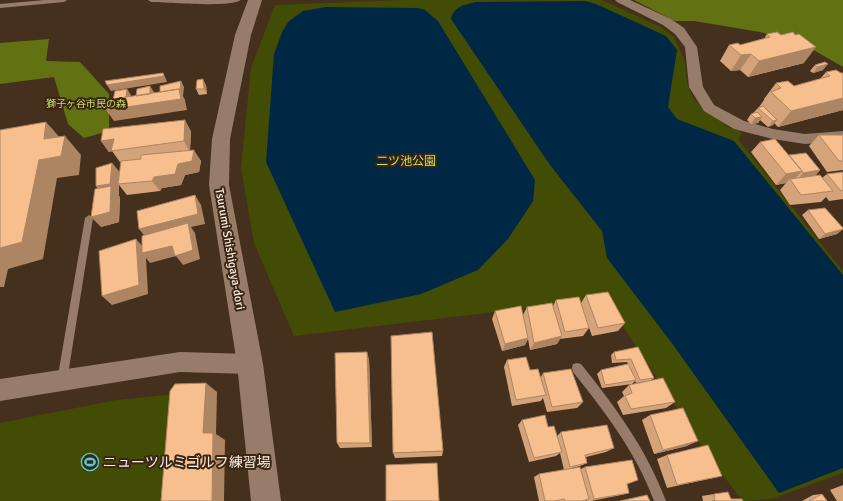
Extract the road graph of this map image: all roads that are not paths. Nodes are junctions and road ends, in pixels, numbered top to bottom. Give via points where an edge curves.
1 (64, 0) edge
2 (151, 0) edge
3 (238, 0) edge
4 (255, 0) edge
5 (621, 0) edge
6 (0, 6) edge
7 (842, 136) edge
8 (89, 218) dead end
9 (250, 364) junction
10 (577, 368) dead end
11 (62, 380) junction
12 (0, 390) edge
13 (266, 501) edge
14 (660, 501) edge

1 - 6 lane
2 - 3 lane
4 - 9 main road, Tsurumi Shishigaya-dori via 242,35 221,138 219,185
5 - 7 street via 680,31 691,47 696,87 709,108 739,125 773,134 806,139
8 - 11 lane
9 - 11 street via 180,362
9 - 13 main road, Tsurumi Shishigaya-dori
10 - 14 lane via 628,434
11 - 12 street

